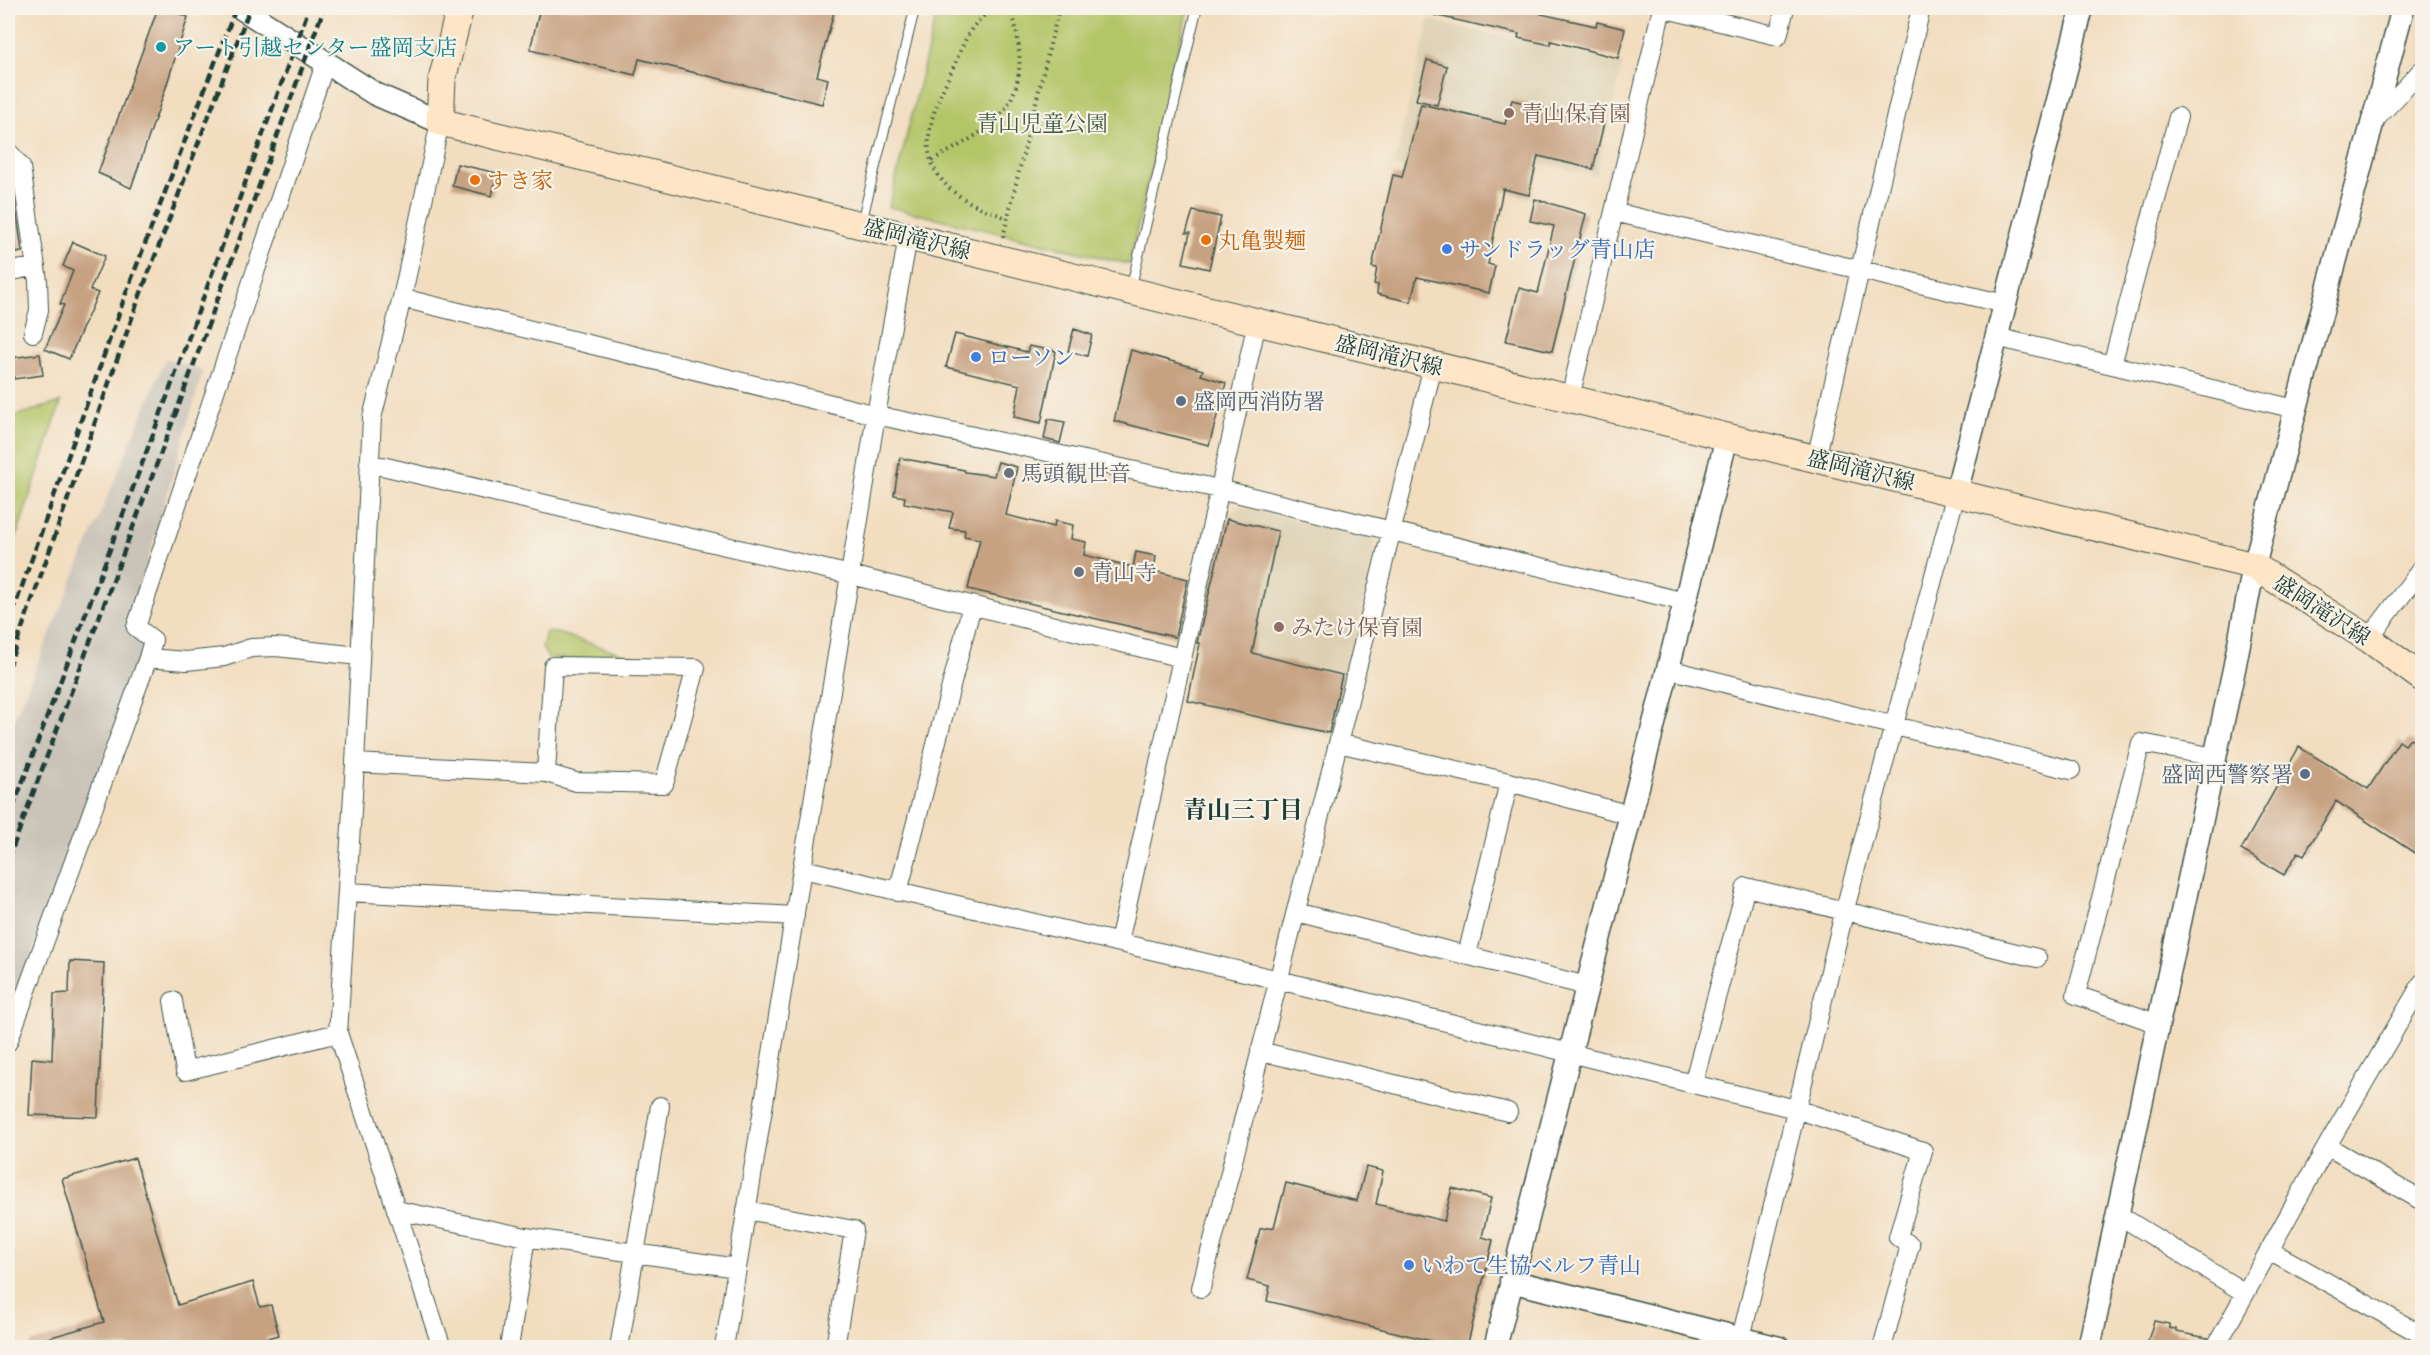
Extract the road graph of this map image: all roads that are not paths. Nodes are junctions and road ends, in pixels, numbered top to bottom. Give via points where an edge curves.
1 (240, 8) edge
2 (460, 8) edge
3 (915, 8) edge
4 (1197, 8) edge
5 (1662, 8) edge
6 (1785, 8) edge
7 (1921, 8) edge
8 (2082, 8) edge
9 (2403, 8) edge
10 (326, 61) junction
11 (2422, 70) edge
12 (2178, 117) dead end
13 (440, 122) junction
14 (2372, 124) junction
15 (8, 151) edge
16 (1614, 212) junction
17 (861, 225) junction
18 (908, 237) junction
19 (36, 266) junction
20 (1860, 270) junction
21 (8, 272) edge
22 (1130, 291) junction
23 (402, 298) junction
24 (2005, 304) junction
25 (1257, 322) junction
26 (33, 333) dead end
27 (1996, 337) junction
28 (2112, 365) junction
29 (1433, 366) junction
30 (1570, 398) junction
31 (2295, 409) junction
32 (876, 415) junction
33 (1727, 437) junction
34 (1816, 459) junction
35 (369, 463) junction
36 (1220, 489) junction
37 (1956, 493) junction
38 (1392, 531) junction
39 (2254, 566) junction
40 (2422, 568) edge
41 (851, 575) junction
42 (1685, 602) junction
43 (972, 605) junction
44 (2369, 639) junction
45 (359, 656) junction
46 (148, 658) junction
47 (1182, 658) junction
48 (1668, 669) junction
49 (2422, 678) edge
50 (1894, 726) junction
51 (1338, 743) junction
52 (2215, 757) junction
53 (355, 763) junction
54 (2071, 770) dead end
55 (546, 773) junction
56 (1509, 782) junction
57 (1630, 815) junction
58 (803, 869) junction
59 (347, 892) junction
60 (898, 892) junction
61 (1845, 909) junction
62 (1296, 912) junction
63 (795, 916) junction
64 (1119, 942) junction
65 (1467, 955) junction
66 (2037, 958) dead end
67 (1279, 980) junction
68 (2422, 983) edge
69 (1587, 986) junction
70 (173, 1000) dead end
71 (2150, 1022) dead end
72 (338, 1033) junction
73 (8, 1042) edge
74 (1260, 1052) junction
75 (1570, 1052) junction
76 (1693, 1084) junction
77 (660, 1106) dead end
78 (1796, 1109) junction
79 (1508, 1112) dead end
80 (2327, 1146) junction
81 (2422, 1201) edge
82 (396, 1210) junction
83 (746, 1210) junction
84 (2117, 1214) junction
85 (526, 1237) junction
86 (2270, 1250) junction
87 (635, 1253) junction
88 (737, 1268) junction
89 (1511, 1281) junction
90 (1201, 1288) dead end
91 (2245, 1293) junction
92 (2422, 1335) edge
93 (1741, 1338) junction
94 (2422, 1343) edge
95 (442, 1347) edge
96 (509, 1347) edge
97 (619, 1347) edge
98 (724, 1347) edge
99 (834, 1347) edge
100 (1494, 1347) edge
101 (1779, 1347) edge
102 (1882, 1347) edge
103 (2089, 1347) edge
104 (2215, 1347) edge
105 (2420, 1347) edge

1 - 10 street
2 - 13 main road via 442,80
3 - 17 lane
4 - 22 lane
5 - 6 street via 1778,36
5 - 16 street
7 - 20 street
8 - 24 street
9 - 14 street
10 - 13 street via 375,94
10 - 46 street via 136,627 153,640
11 - 14 street
12 - 28 street
13 - 17 main road, 盛岡滝沢線
13 - 23 street
14 - 31 street
15 - 19 street via 21,167
16 - 20 street
16 - 30 street
17 - 18 main road, 盛岡滝沢線
18 - 22 main road, 盛岡滝沢線
18 - 32 street
19 - 21 street
19 - 26 street via 39,310
20 - 24 street
20 - 34 street
22 - 25 main road, 盛岡滝沢線
23 - 32 street
23 - 35 street via 372,418
24 - 27 street
25 - 29 main road, 盛岡滝沢線
25 - 36 street
27 - 28 street
27 - 37 street
28 - 31 street
29 - 30 main road, 盛岡滝沢線
29 - 38 street
30 - 33 main road, 盛岡滝沢線
31 - 39 street
32 - 36 street
32 - 41 street
33 - 34 main road, 盛岡滝沢線
33 - 42 street
34 - 37 main road, 盛岡滝沢線
35 - 41 street
35 - 45 street
36 - 38 street
36 - 47 street
37 - 39 main road, 盛岡滝沢線
37 - 50 street
38 - 42 street
38 - 51 street
39 - 44 main road, 盛岡滝沢線
39 - 52 street
40 - 44 street
41 - 43 street
41 - 58 street
42 - 48 street
43 - 47 street
43 - 60 street
44 - 49 main road, 盛岡滝沢線
45 - 46 street via 276,647 186,661
45 - 53 street
46 - 73 street
47 - 64 street
48 - 50 street
48 - 57 street
50 - 54 street
50 - 61 street
51 - 56 street
51 - 62 street
52 - 71 street via 2142,743 2076,995
52 - 84 street
53 - 55 street
53 - 59 street
55 - 55 street via 553,666 696,668 664,784 576,782
56 - 57 street
56 - 65 street
57 - 69 street
58 - 60 street
58 - 63 street
59 - 63 street
59 - 72 street
60 - 64 street
61 - 66 street
61 - 76 street via 1746,886
61 - 78 street
62 - 65 street
62 - 67 street
63 - 83 street
64 - 67 street
65 - 69 street
67 - 74 street
67 - 75 street
68 - 80 street
69 - 75 street
70 - 72 street via 185,1071
72 - 82 street
74 - 79 street
74 - 90 street
75 - 76 street
75 - 89 street
76 - 78 street
77 - 87 street
78 - 93 street
78 - 102 street via 1923,1151 1898,1237 1910,1245
80 - 81 street
80 - 86 street
82 - 85 street
82 - 95 street
83 - 88 street
83 - 99 street via 854,1230
84 - 91 street
84 - 103 street
85 - 87 street
85 - 96 street
86 - 91 street
86 - 92 street
87 - 88 street
87 - 97 street
88 - 98 street
89 - 93 street
89 - 100 street
91 - 104 street
93 - 101 street
94 - 105 street

